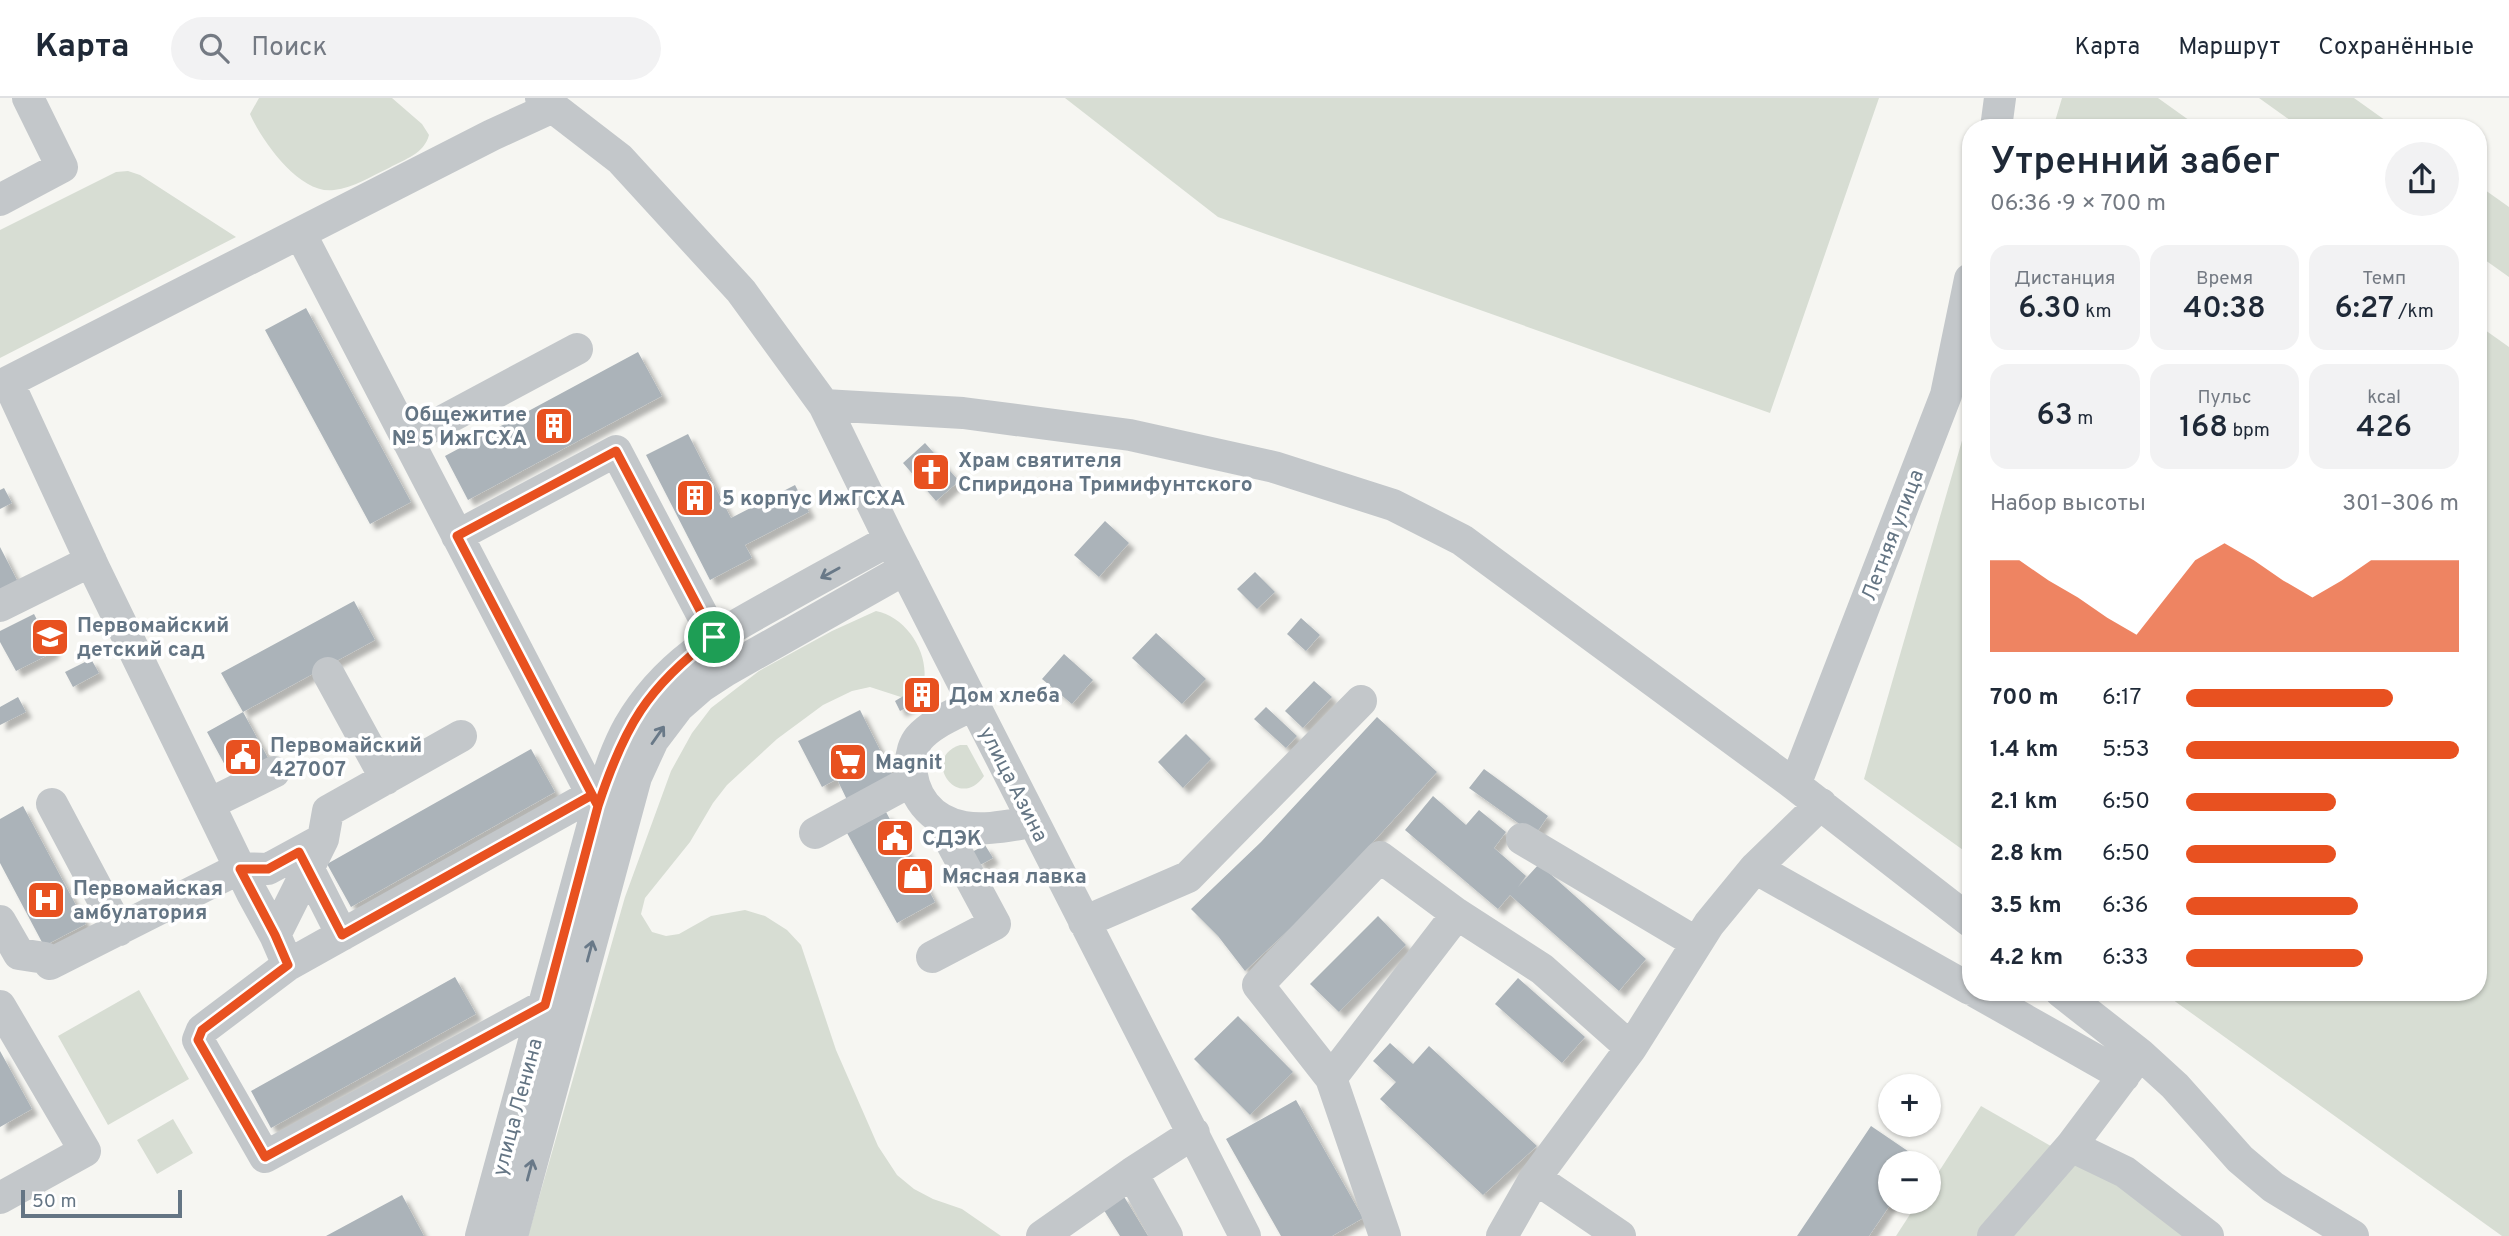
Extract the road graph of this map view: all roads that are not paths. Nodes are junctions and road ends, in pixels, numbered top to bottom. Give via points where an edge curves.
1 (28, 98) edge
2 (2000, 98) edge
3 (547, 102) edge
4 (1997, 119) edge
5 (0, 200) edge
6 (300, 233) junction
7 (1962, 318) edge
8 (578, 349) dead end
9 (4, 384) edge
10 (824, 405) junction
11 (407, 440) junction
12 (457, 536) junction
13 (890, 540) junction
14 (91, 561) junction
15 (905, 569) junction
16 (0, 606) edge
17 (714, 637) junction
18 (328, 673) dead end
19 (1361, 701) dead end
20 (974, 704) junction
21 (461, 736) dead end
22 (274, 772) dead end
23 (386, 779) junction
24 (911, 781) junction
25 (1794, 785) junction
26 (595, 800) junction
27 (52, 804) dead end
28 (209, 804) junction
29 (1821, 804) junction
30 (937, 816) junction
31 (1033, 822) junction
32 (815, 833) dead end
33 (1522, 839) dead end
34 (310, 853) junction
35 (1755, 868) junction
36 (240, 869) junction
37 (1457, 914) junction
38 (1962, 915) edge
39 (0, 921) edge
40 (1084, 922) junction
41 (119, 930) junction
42 (275, 935) junction
43 (342, 935) junction
44 (1697, 943) junction
45 (932, 957) dead end
46 (288, 965) junction
47 (1962, 984) edge
48 (1995, 1001) edge
49 (2071, 1001) edge
50 (545, 1005) junction
51 (0, 1006) edge
52 (1630, 1048) junction
53 (2132, 1065) junction
54 (1331, 1078) junction
55 (1194, 1133) junction
56 (2071, 1146) junction
57 (1132, 1173) junction
58 (1535, 1178) junction
59 (0, 1198) edge
60 (487, 1235) edge
61 (1042, 1236) edge
62 (1167, 1236) edge
63 (1245, 1236) edge
64 (1385, 1236) edge
65 (1502, 1236) edge
66 (1620, 1236) edge
67 (1993, 1236) edge
68 (2208, 1236) edge
69 (2353, 1236) edge

1 - 5 street via 62,167
2 - 4 street
3 - 6 street
3 - 10 street, улица Азина via 620,159 741,291
6 - 9 street
6 - 11 street
7 - 25 street, Летняя улица via 1946,395
8 - 11 street
9 - 14 street
10 - 13 street, улица Азина
10 - 25 street via 963,412 1130,435 1274,467 1393,505 1462,540
11 - 12 street
12 - 17 street via 616,451
12 - 26 street
13 - 15 street, улица Азина
13 -> 17 street, улица Ленина
14 - 16 street
14 - 28 street
15 - 20 street, улица Азина
60 -> 15 street, улица Ленина via 632,790 653,740 678,707 725,671
17 - 26 street, улица Ленина via 666,678 629,726
18 - 23 street
19 - 40 street via 1188,877
20 - 24 street via 929,728 918,740 911,756
20 - 31 street, улица Азина
21 - 23 street
22 - 28 street
23 - 34 street via 328,811
24 - 30 street via 921,802
24 - 32 street
25 - 29 street
26 - 43 street
26 - 50 street, улица Ленина
27 - 41 street
28 - 36 street
29 - 35 street
29 - 38 street
30 - 31 street via 963,827
30 - 45 street via 995,924
31 - 40 street, улица Азина
33 - 44 street
34 - 36 street via 268,869
34 - 42 street
34 - 43 street
35 - 44 street
35 - 47 street
36 - 41 street
36 - 42 street
37 - 52 street via 1542,970
37 - 54 street
37 - 54 street via 1380,857 1258,985
39 - 41 street via 19,954 45,958 50,964
40 - 55 street, улица Азина
42 - 46 street
43 - 46 street
44 - 52 street
46 - 50 street via 202,1030 198,1040 265,1157
48 - 53 street
49 - 53 street
50 - 60 street, улица Ленина
51 - 59 street via 85,1151
52 - 58 street
53 - 56 street
53 - 69 street via 2175,1086 2240,1159 2273,1187
54 - 64 street
55 - 57 street
55 - 63 street, улица Азина
56 - 67 street
56 - 68 street via 2125,1172
57 - 61 street
57 - 62 street
58 - 65 street
58 - 66 street

